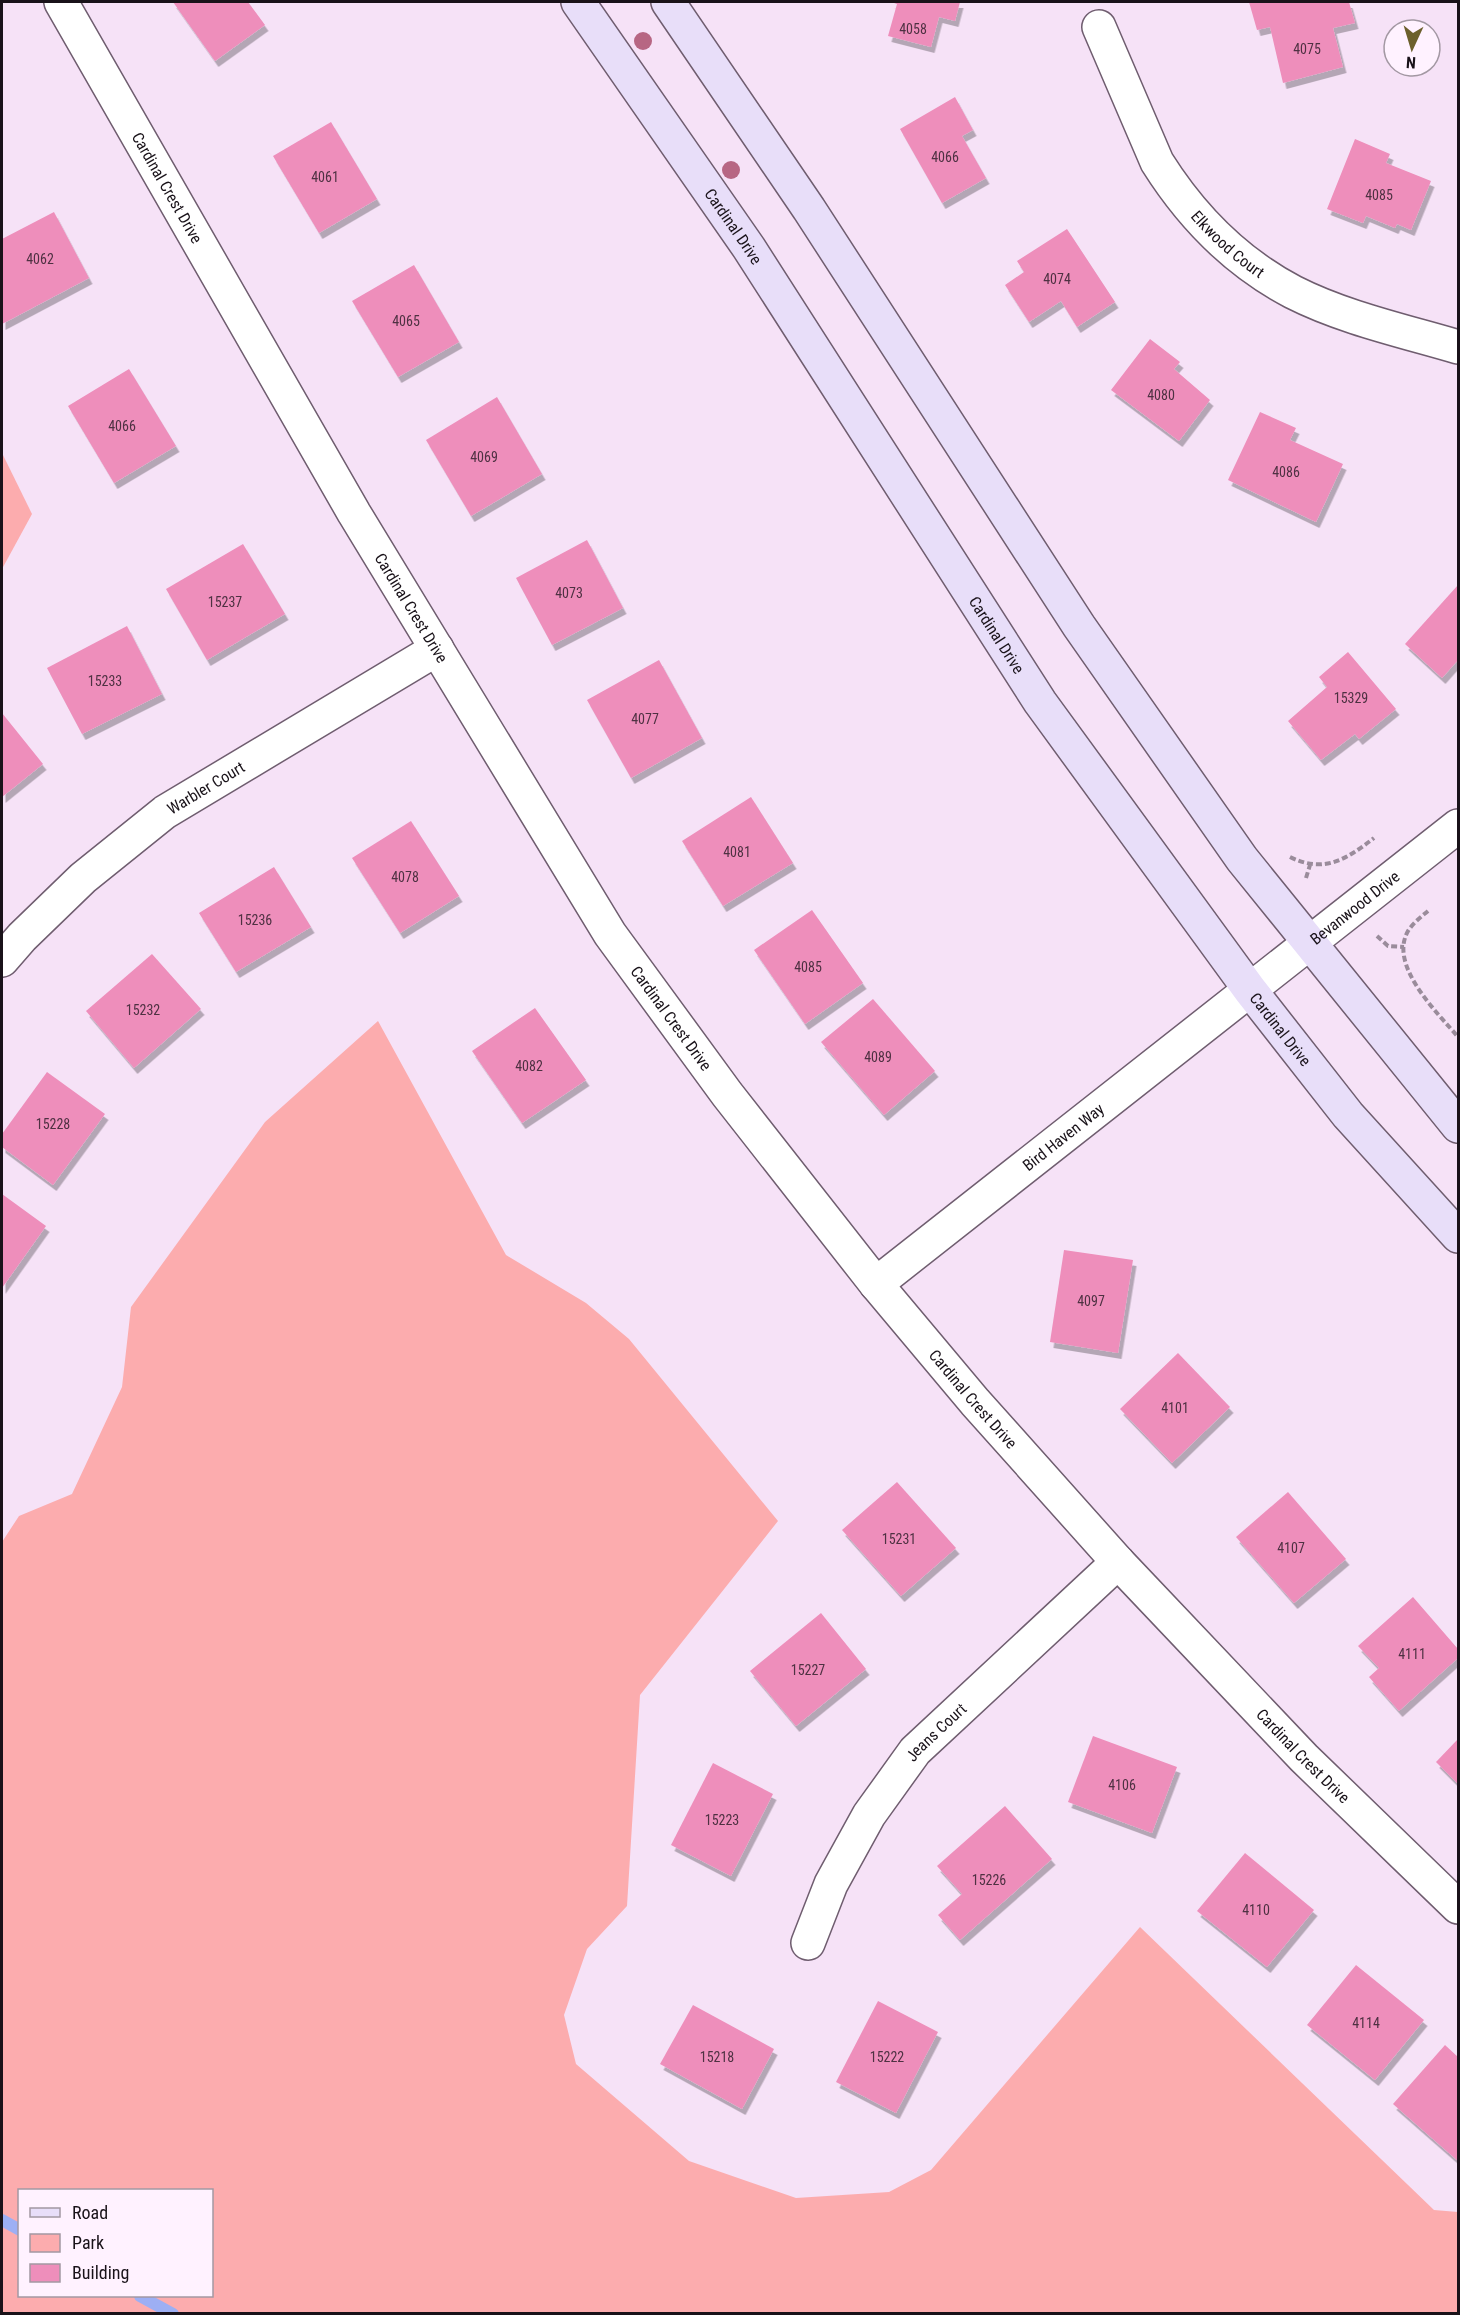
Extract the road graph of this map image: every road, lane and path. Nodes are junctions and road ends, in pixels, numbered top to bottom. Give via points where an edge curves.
1 (61, 2) edge
2 (578, 2) edge
3 (668, 2) edge
4 (1099, 27) dead end
5 (1458, 347) edge
6 (437, 650) junction
7 (1458, 826) edge
8 (1374, 838) dead end
9 (1286, 855) dead end
10 (1310, 865) junction
11 (1306, 878) dead end
12 (1428, 911) dead end
13 (1310, 942) junction
14 (1388, 946) dead end
15 (1404, 947) junction
16 (2, 960) edge
17 (1250, 990) junction
18 (1458, 1037) edge
19 (1458, 1126) edge
20 (1458, 1236) edge
21 (876, 1284) junction
22 (1118, 1562) junction
23 (1458, 1907) edge
24 (808, 1943) dead end

1 - 6 street, Cardinal Crest Drive via 354,513
2 - 17 main road, Cardinal Drive via 749,248 1040,702
3 - 13 main road via 810,209 1079,626 1242,859
4 - 5 street, Elkwood Court via 1157,162 1212,233 1293,292 1334,309
6 - 16 street, Warbler Court via 165,812 83,878
6 - 21 street, Cardinal Crest Drive via 610,934 727,1094
7 - 13 street, Bevanwood Drive
8 - 10 path via 1331,864
9 - 10 path
10 - 11 path
12 - 15 path via 1408,932
13 - 17 street, Bevanwood Drive
13 - 19 main road
14 - 15 path
15 - 18 path via 1410,975
17 - 20 main road, Cardinal Drive via 1348,1115
17 - 21 street, Bird Haven Way
21 - 22 street, Cardinal Crest Drive
22 - 23 street, Cardinal Crest Drive via 1304,1758
22 - 24 street, Jeans Court via 915,1751 869,1815 831,1884

